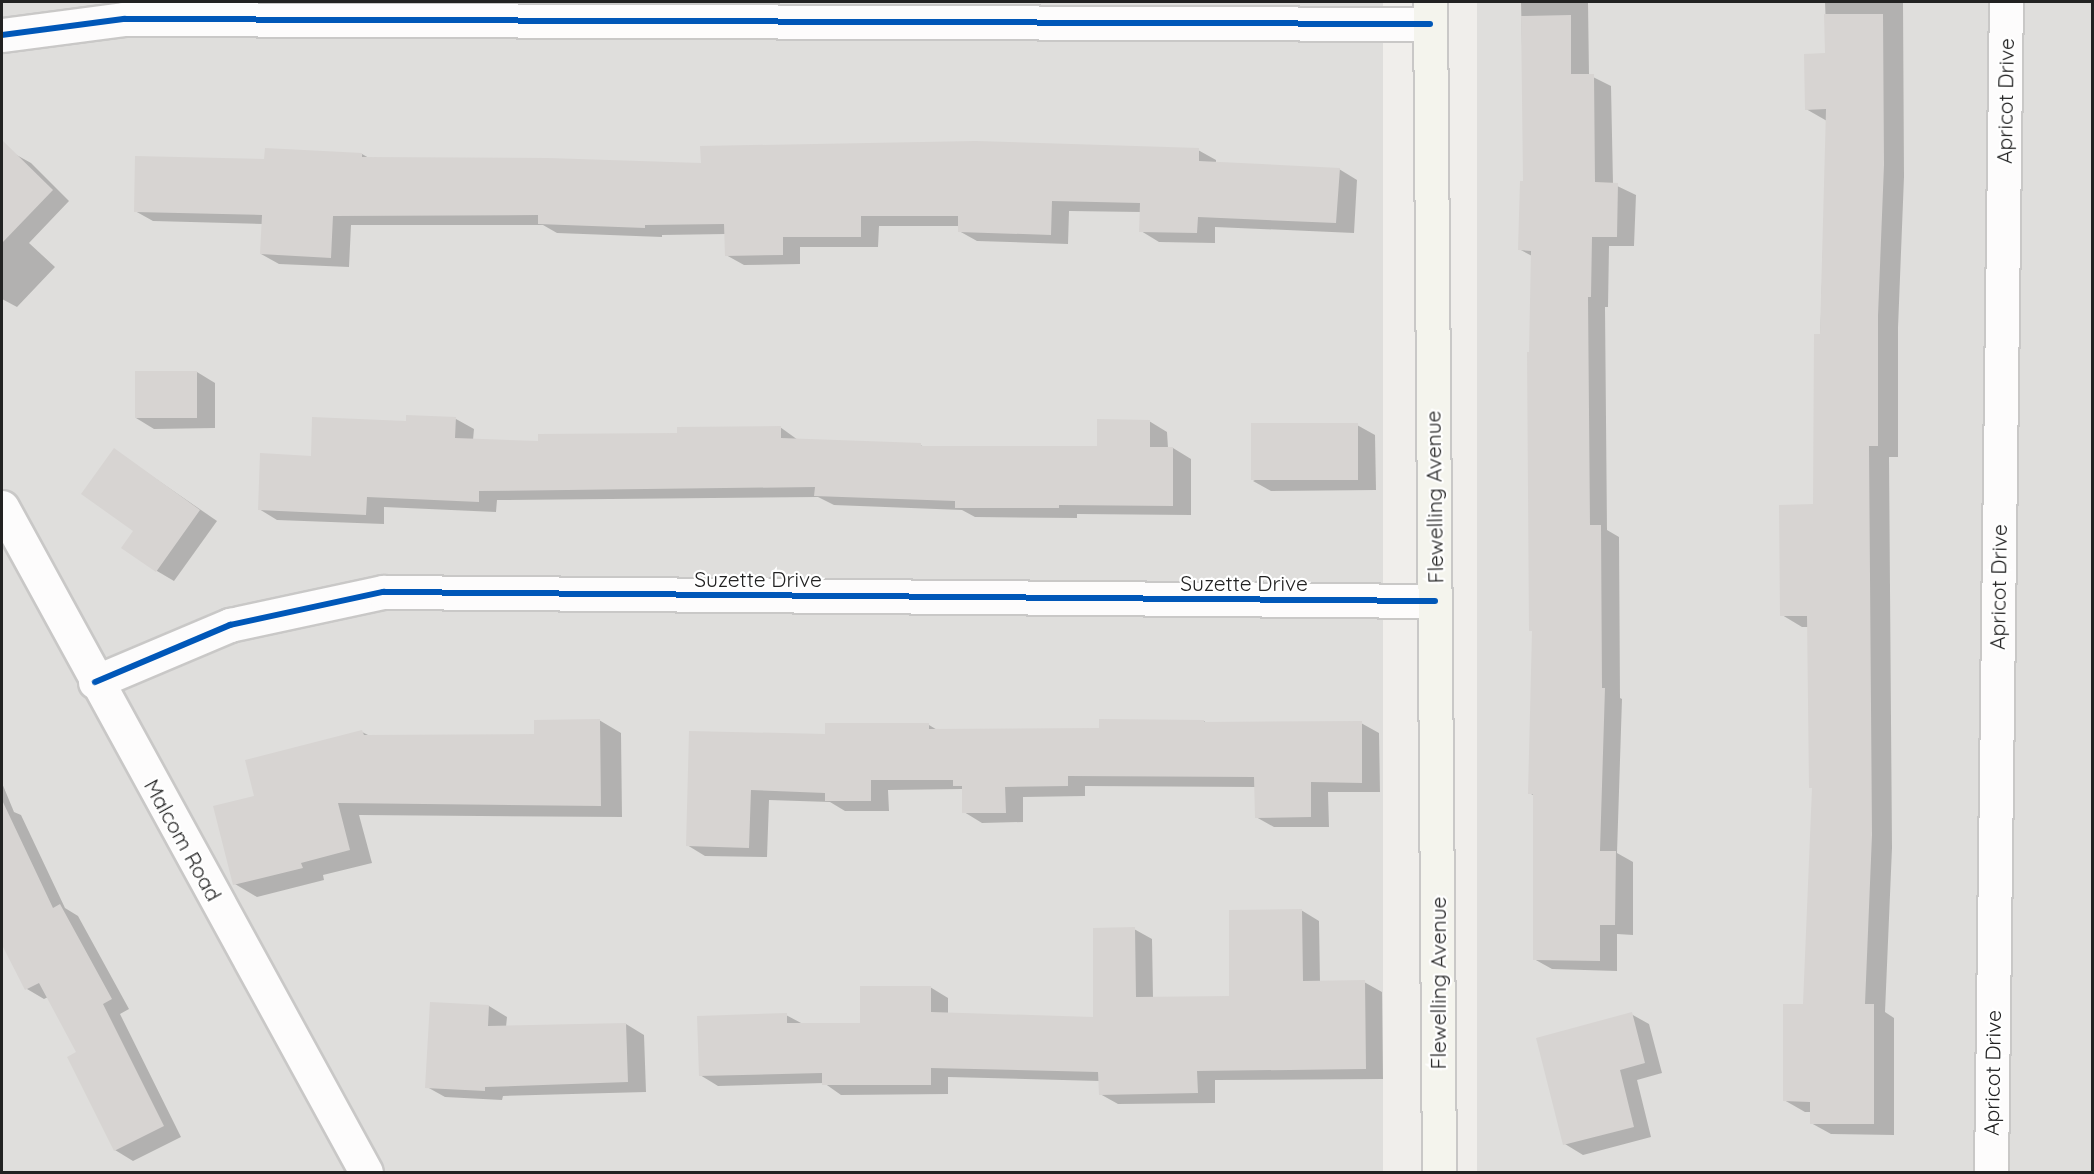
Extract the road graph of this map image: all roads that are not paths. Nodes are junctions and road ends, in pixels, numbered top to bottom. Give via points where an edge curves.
1 (2006, 2) edge
2 (1430, 13) edge
3 (2, 35) edge
4 (2, 507) edge
5 (1435, 601) junction
6 (95, 682) junction
7 (366, 1173) edge
8 (1439, 1173) edge
9 (1990, 1173) edge

1 - 9 street, Apricot Drive
2 - 3 street via 124,19
2 - 5 street, Flewelling Avenue
4 - 6 street, Malcom Road
5 - 6 street, Suzette Drive via 383,592 230,625
5 - 8 street, Flewelling Avenue
6 - 7 street, Malcom Road

